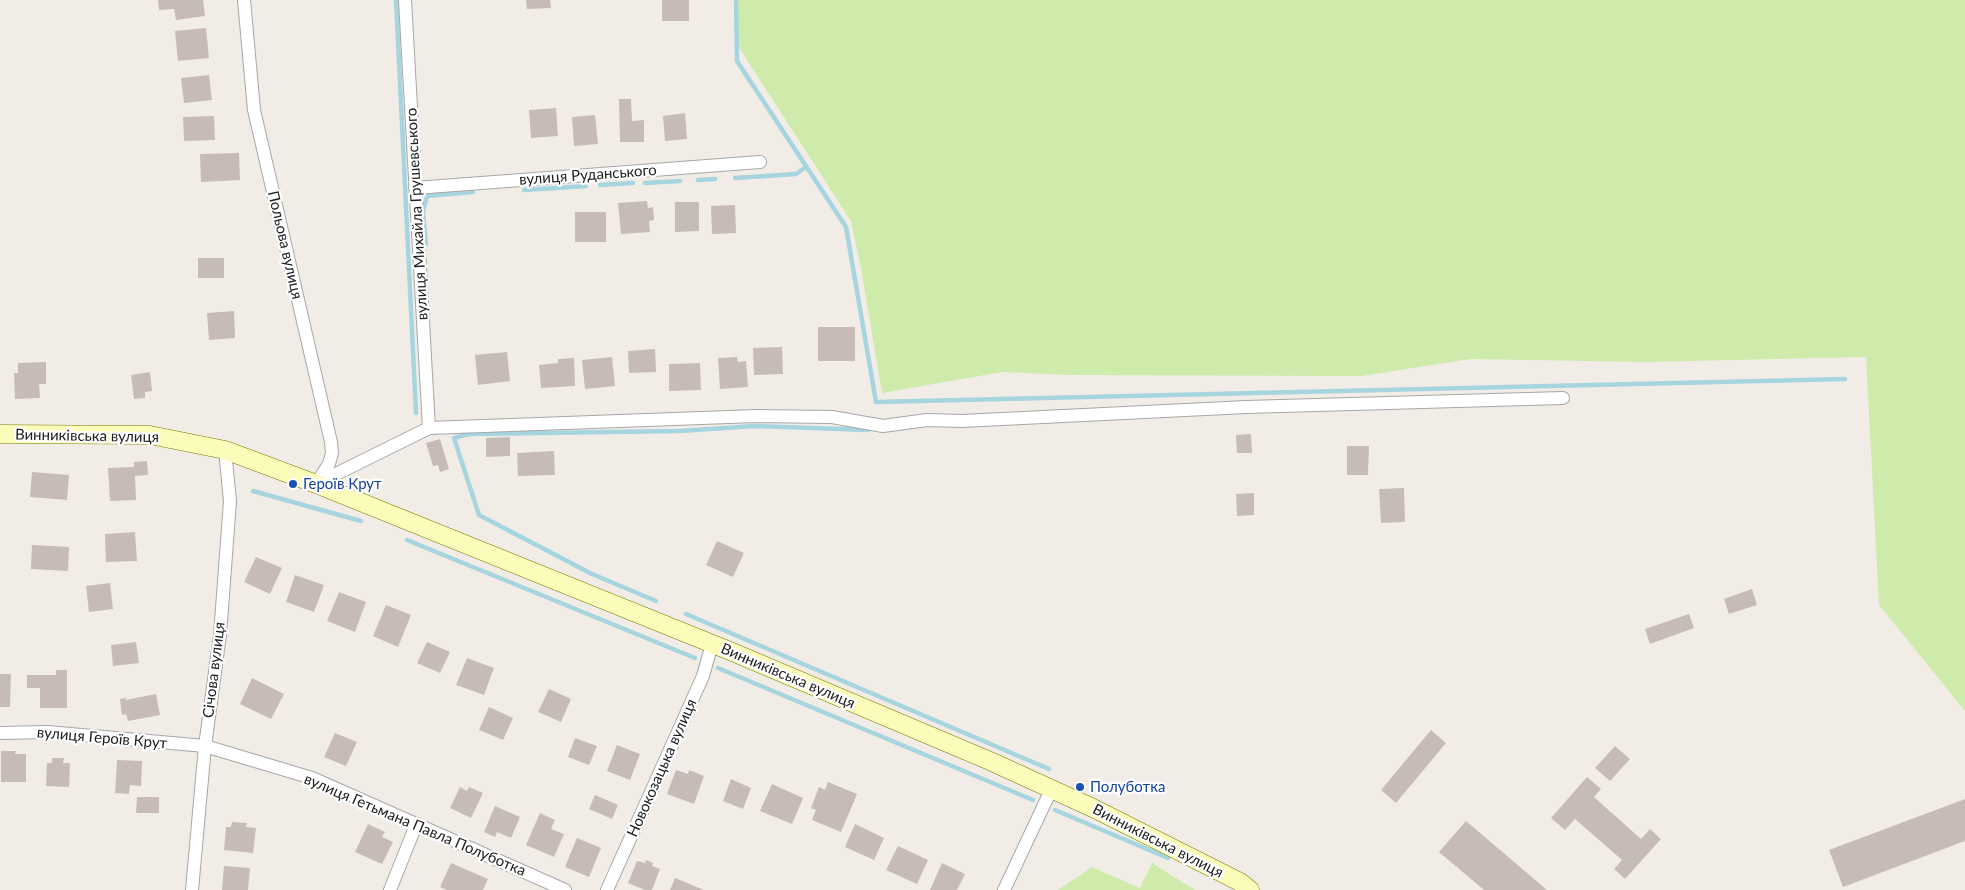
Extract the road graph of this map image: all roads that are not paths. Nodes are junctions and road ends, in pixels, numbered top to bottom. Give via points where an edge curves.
1 (244, 0) edge
2 (405, 0) edge
3 (760, 162) dead end
4 (415, 188) junction
5 (1563, 398) dead end
6 (429, 428) junction
7 (0, 434) edge
8 (225, 450) junction
9 (316, 484) junction
10 (712, 644) junction
11 (0, 733) edge
12 (205, 746) junction
13 (1052, 788) junction
14 (416, 825) junction
15 (192, 890) edge
16 (390, 890) edge
17 (565, 890) edge
18 (607, 890) edge
19 (1004, 890) edge
20 (1250, 890) edge

1 - 9 street, Польова вулиця via 254,110 331,442 329,464
2 - 4 street, вулиця Михайла Грушевського
3 - 4 street, вулиця Руданського
4 - 6 street, вулиця Михайла Грушевського
5 - 6 street via 1246,406 962,421 927,420 883,426 832,417 756,416
6 - 9 street
7 - 8 main road, Винниківська вулиця via 150,435
8 - 9 main road, Винниківська вулиця
8 - 12 street, Січова вулиця via 230,501 220,635
9 - 10 main road, Винниківська вулиця
10 - 13 main road, Винниківська вулиця
10 - 18 street, Новокозацька вулиця via 703,676
11 - 12 street, вулиця Героїв Крут via 48,732
12 - 14 street, вулиця Гетьмана Павла Полуботка via 312,778
12 - 15 street, Січова вулиця
13 - 19 street
13 - 20 main road, Винниківська вулиця
14 - 16 street
14 - 17 street, вулиця Гетьмана Павла Полуботка

